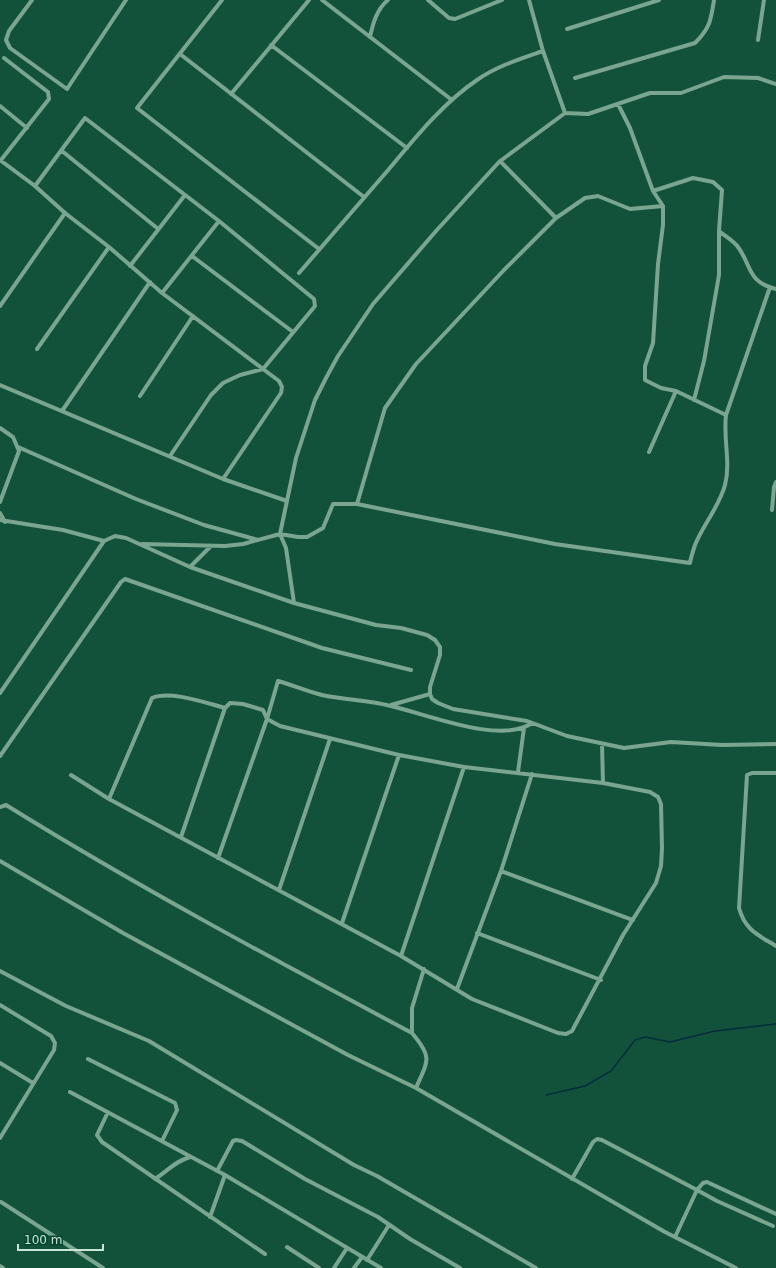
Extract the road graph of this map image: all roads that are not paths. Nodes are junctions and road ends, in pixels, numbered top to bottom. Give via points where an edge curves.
1 (32, 0) edge
2 (126, 0) edge
3 (222, 0) edge
4 (309, 0) edge
5 (322, 0) edge
6 (388, 0) edge
7 (428, 0) edge
8 (502, 0) edge
9 (529, 0) edge
10 (659, 0) edge
11 (714, 0) edge
12 (764, 0) edge
13 (566, 29) dead end
14 (370, 37) junction
15 (758, 40) dead end
16 (271, 45) junction
17 (543, 51) junction
18 (180, 54) junction
19 (4, 58) dead end
20 (575, 78) dead end
21 (776, 84) edge
22 (231, 94) junction
23 (452, 100) junction
24 (618, 104) junction
25 (0, 106) edge
26 (565, 113) junction
27 (27, 128) junction
28 (407, 148) junction
29 (62, 152) junction
30 (0, 160) edge
31 (500, 161) junction
32 (35, 186) junction
33 (653, 191) junction
34 (185, 195) junction
35 (364, 197) junction
36 (663, 206) junction
37 (65, 213) junction
38 (556, 218) junction
39 (219, 221) junction
40 (157, 228) junction
41 (719, 231) junction
42 (109, 247) junction
43 (319, 249) junction
44 (192, 256) junction
45 (130, 266) junction
46 (299, 272) dead end
47 (150, 282) junction
48 (770, 287) junction
49 (776, 289) edge
50 (162, 293) junction
51 (0, 306) edge
52 (193, 316) junction
53 (293, 332) junction
54 (37, 349) dead end
55 (263, 369) junction
56 (0, 385) edge
57 (676, 391) junction
58 (140, 396) dead end
59 (694, 400) junction
60 (62, 411) junction
61 (726, 415) junction
62 (0, 428) edge
63 (18, 446) junction
64 (649, 452) dead end
65 (170, 456) junction
66 (223, 479) junction
67 (776, 482) edge
68 (287, 501) junction
69 (0, 502) edge
70 (357, 504) junction
71 (772, 510) dead end
72 (0, 513) edge
73 (0, 520) edge
74 (5, 522) junction
75 (280, 534) junction
76 (259, 540) junction
77 (104, 541) junction
78 (140, 543) junction
79 (211, 546) junction
80 (190, 566) junction
81 (294, 603) junction
82 (411, 670) dead end
83 (0, 693) edge
84 (430, 694) junction
85 (391, 706) junction
86 (225, 708) junction
87 (266, 719) junction
88 (532, 723) junction
89 (524, 728) junction
90 (330, 739) junction
91 (602, 744) junction
92 (776, 744) edge
93 (399, 755) junction
94 (0, 756) edge
95 (464, 767) junction
96 (518, 772) junction
97 (776, 773) edge
98 (532, 774) junction
99 (70, 775) dead end
100 (603, 783) junction
101 (109, 800) junction
102 (0, 807) edge
103 (181, 838) junction
104 (218, 858) junction
105 (0, 861) edge
106 (501, 871) junction
107 (279, 890) junction
108 (633, 920) junction
109 (342, 923) junction
110 (477, 933) junction
111 (776, 946) edge
112 (401, 956) junction
113 (424, 969) junction
114 (0, 971) edge
115 (601, 980) junction
116 (457, 989) junction
117 (0, 1005) edge
118 (412, 1032) junction
119 (88, 1059) dead end
120 (0, 1063) edge
121 (33, 1083) junction
122 (416, 1088) junction
123 (70, 1092) dead end
124 (108, 1112) junction
125 (0, 1138) edge
126 (162, 1141) junction
127 (190, 1157) junction
128 (217, 1171) junction
129 (225, 1175) junction
130 (155, 1179) junction
131 (572, 1179) junction
132 (697, 1190) junction
133 (1, 1202) dead end
134 (776, 1214) edge
135 (210, 1217) junction
136 (389, 1225) junction
137 (772, 1226) dead end
138 (675, 1237) junction
139 (287, 1247) dead end
140 (347, 1248) junction
141 (265, 1254) dead end
142 (362, 1257) junction
143 (367, 1260) junction
144 (0, 1266) edge
145 (3, 1268) edge
146 (103, 1268) edge
147 (319, 1268) edge
148 (334, 1268) edge
149 (354, 1268) edge
150 (381, 1268) edge
151 (460, 1268) edge
152 (536, 1268) edge
153 (736, 1268) edge

1 - 2 street via 9,31 6,40 10,48 67,89
3 - 18 street
4 - 16 street
5 - 14 street
6 - 14 street via 379,10
7 - 8 street via 449,18 455,19
9 - 17 street
10 - 13 street
11 - 20 street via 708,29 695,43
12 - 15 street
14 - 23 street
16 - 22 street
16 - 28 street
17 - 23 street via 492,71 476,80
17 - 26 street
18 - 22 street
18 - 43 street via 137,108
19 - 27 street via 50,95
21 - 24 street via 758,78 724,77 681,93 650,93
22 - 35 street
23 - 28 street
24 - 26 street via 588,114
24 - 33 street via 630,128
25 - 27 street
26 - 31 street
27 - 30 street
28 - 35 street
29 - 32 street
29 - 34 street via 85,118
29 - 40 street
30 - 32 street
31 - 38 street
31 - 68 street via 373,304 338,356 316,400 296,458
32 - 37 street
33 - 36 street
33 - 41 street via 693,178 713,182 722,190
34 - 39 street
34 - 40 street
35 - 43 street
36 - 38 street via 630,209 598,196 585,198
36 - 57 street via 653,342 645,366 645,380 661,388
37 - 42 street
37 - 51 street
38 - 70 street via 416,364 385,408
39 - 44 street
39 - 53 street via 314,298 315,306
40 - 45 street
41 - 48 street via 738,247 752,276
41 - 59 street via 720,275
42 - 45 street
42 - 54 street
43 - 46 street
44 - 50 street
44 - 53 street
45 - 47 street
47 - 50 street
47 - 60 street
48 - 49 street
48 - 61 street
50 - 52 street
52 - 55 street
52 - 58 street
53 - 55 street
55 - 65 street via 249,371 223,383 211,395
55 - 66 street via 280,381 281,393
56 - 60 street
57 - 59 street
57 - 64 street
59 - 61 street
60 - 65 street
61 - 70 street via 724,426 728,463 725,486 695,545 690,563 556,544
62 - 63 street via 13,438
63 - 69 street via 17,457
63 - 76 street via 136,499 204,525
65 - 66 street
66 - 68 street
67 - 71 street
68 - 75 street
70 - 75 street via 333,504 323,528 307,536
72 - 74 street
73 - 74 street
74 - 77 street via 62,530
75 - 76 street
75 - 81 street via 286,548
76 - 79 street
77 - 78 street via 115,536
77 - 83 street
78 - 79 street
78 - 80 street
79 - 80 street
80 - 81 street
81 - 84 street via 376,626 401,628 427,635 435,640 440,647 440,655
82 - 94 street via 322,648 125,579
84 - 85 street
84 - 88 street via 432,699 452,709
85 - 87 street via 322,695 278,681
85 - 89 street via 439,721 496,730
86 - 87 street via 230,703 243,704 263,710
86 - 101 street via 169,695 152,698
86 - 103 street
87 - 90 street via 280,726
87 - 104 street
88 - 89 street
88 - 91 street via 562,735
89 - 96 street
90 - 93 street
90 - 107 street
91 - 92 street via 624,748 671,742 722,745
91 - 100 street
93 - 95 street
93 - 109 street
95 - 96 street
95 - 112 street
96 - 98 street
97 - 111 street via 752,773 746,776 739,908 742,920 750,930
98 - 100 street
98 - 106 street
99 - 101 street
100 - 108 street via 650,792 658,797 661,804 661,866 656,883
101 - 103 street
102 - 118 street via 6,805 199,918
103 - 104 street
104 - 107 street
105 - 122 street via 137,940 348,1055
106 - 108 street
106 - 110 street
107 - 109 street
108 - 115 street
109 - 112 street
110 - 115 street
110 - 116 street
112 - 113 street
113 - 116 street
113 - 118 street via 412,1008
114 - 152 street via 66,1006 149,1041 354,1165
115 - 116 street via 572,1031 566,1034 472,999
117 - 121 street via 51,1036 55,1043 54,1050
118 - 122 street via 426,1051 427,1061
119 - 126 street via 174,1103 177,1110
120 - 121 street
121 - 125 street
122 - 131 street
123 - 124 street
124 - 126 street
124 - 130 street via 98,1130 99,1139
126 - 127 street
127 - 128 street
127 - 130 street via 174,1163 167,1172
128 - 129 street
128 - 136 street via 233,1141 242,1141
129 - 135 street
129 - 140 street
130 - 135 street
131 - 132 street via 597,1139
131 - 138 street
132 - 134 street via 707,1182
132 - 137 street
132 - 138 street
133 - 146 street
135 - 141 street
136 - 143 street
136 - 151 street
138 - 153 street
139 - 147 street
140 - 142 street
140 - 148 street
142 - 143 street
142 - 149 street
143 - 150 street
144 - 145 street

